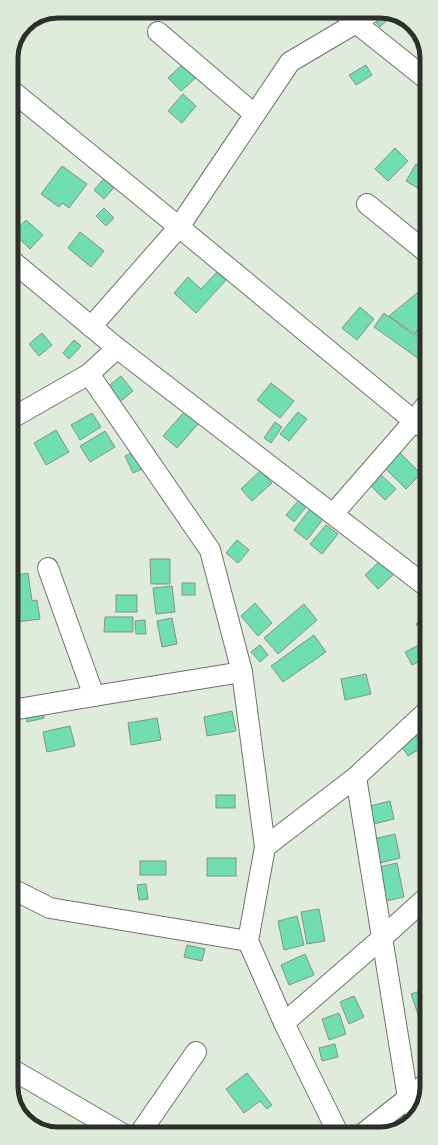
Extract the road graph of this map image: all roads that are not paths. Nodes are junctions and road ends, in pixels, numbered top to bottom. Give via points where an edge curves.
1 (348, 18) edge
2 (350, 18) edge
3 (158, 32) dead end
4 (420, 74) edge
5 (18, 96) edge
6 (254, 114) junction
7 (367, 204) dead end
8 (179, 227) junction
9 (420, 247) edge
10 (18, 266) edge
11 (91, 327) junction
12 (117, 348) junction
13 (89, 374) junction
14 (18, 415) edge
15 (420, 425) edge
16 (333, 514) junction
17 (48, 568) dead end
18 (420, 581) edge
19 (242, 672) junction
20 (94, 696) junction
21 (18, 709) edge
22 (420, 718) edge
23 (356, 777) junction
24 (265, 847) junction
25 (18, 892) edge
26 (420, 903) edge
27 (382, 938) junction
28 (248, 941) junction
29 (284, 1023) junction
30 (196, 1052) dead end
31 (18, 1073) edge
32 (419, 1096) edge
33 (413, 1106) edge
34 (111, 1127) edge
35 (145, 1127) edge
36 (335, 1127) edge
37 (374, 1127) edge

1 - 6 street via 290,62
2 - 4 street
3 - 6 street
5 - 8 street
6 - 8 street
7 - 9 street
8 - 11 street
8 - 15 street
10 - 11 street
11 - 12 street
12 - 13 street
12 - 16 street
13 - 14 street
13 - 19 street via 210,550
15 - 16 street
16 - 18 street
17 - 20 street
19 - 20 street
19 - 24 street
20 - 21 street
22 - 23 street
23 - 24 street
23 - 27 street
24 - 28 street
25 - 28 street via 50,908
26 - 27 street
27 - 29 street
27 - 33 street
28 - 29 street
29 - 36 street
30 - 35 street
31 - 34 street
32 - 33 street
33 - 37 street

